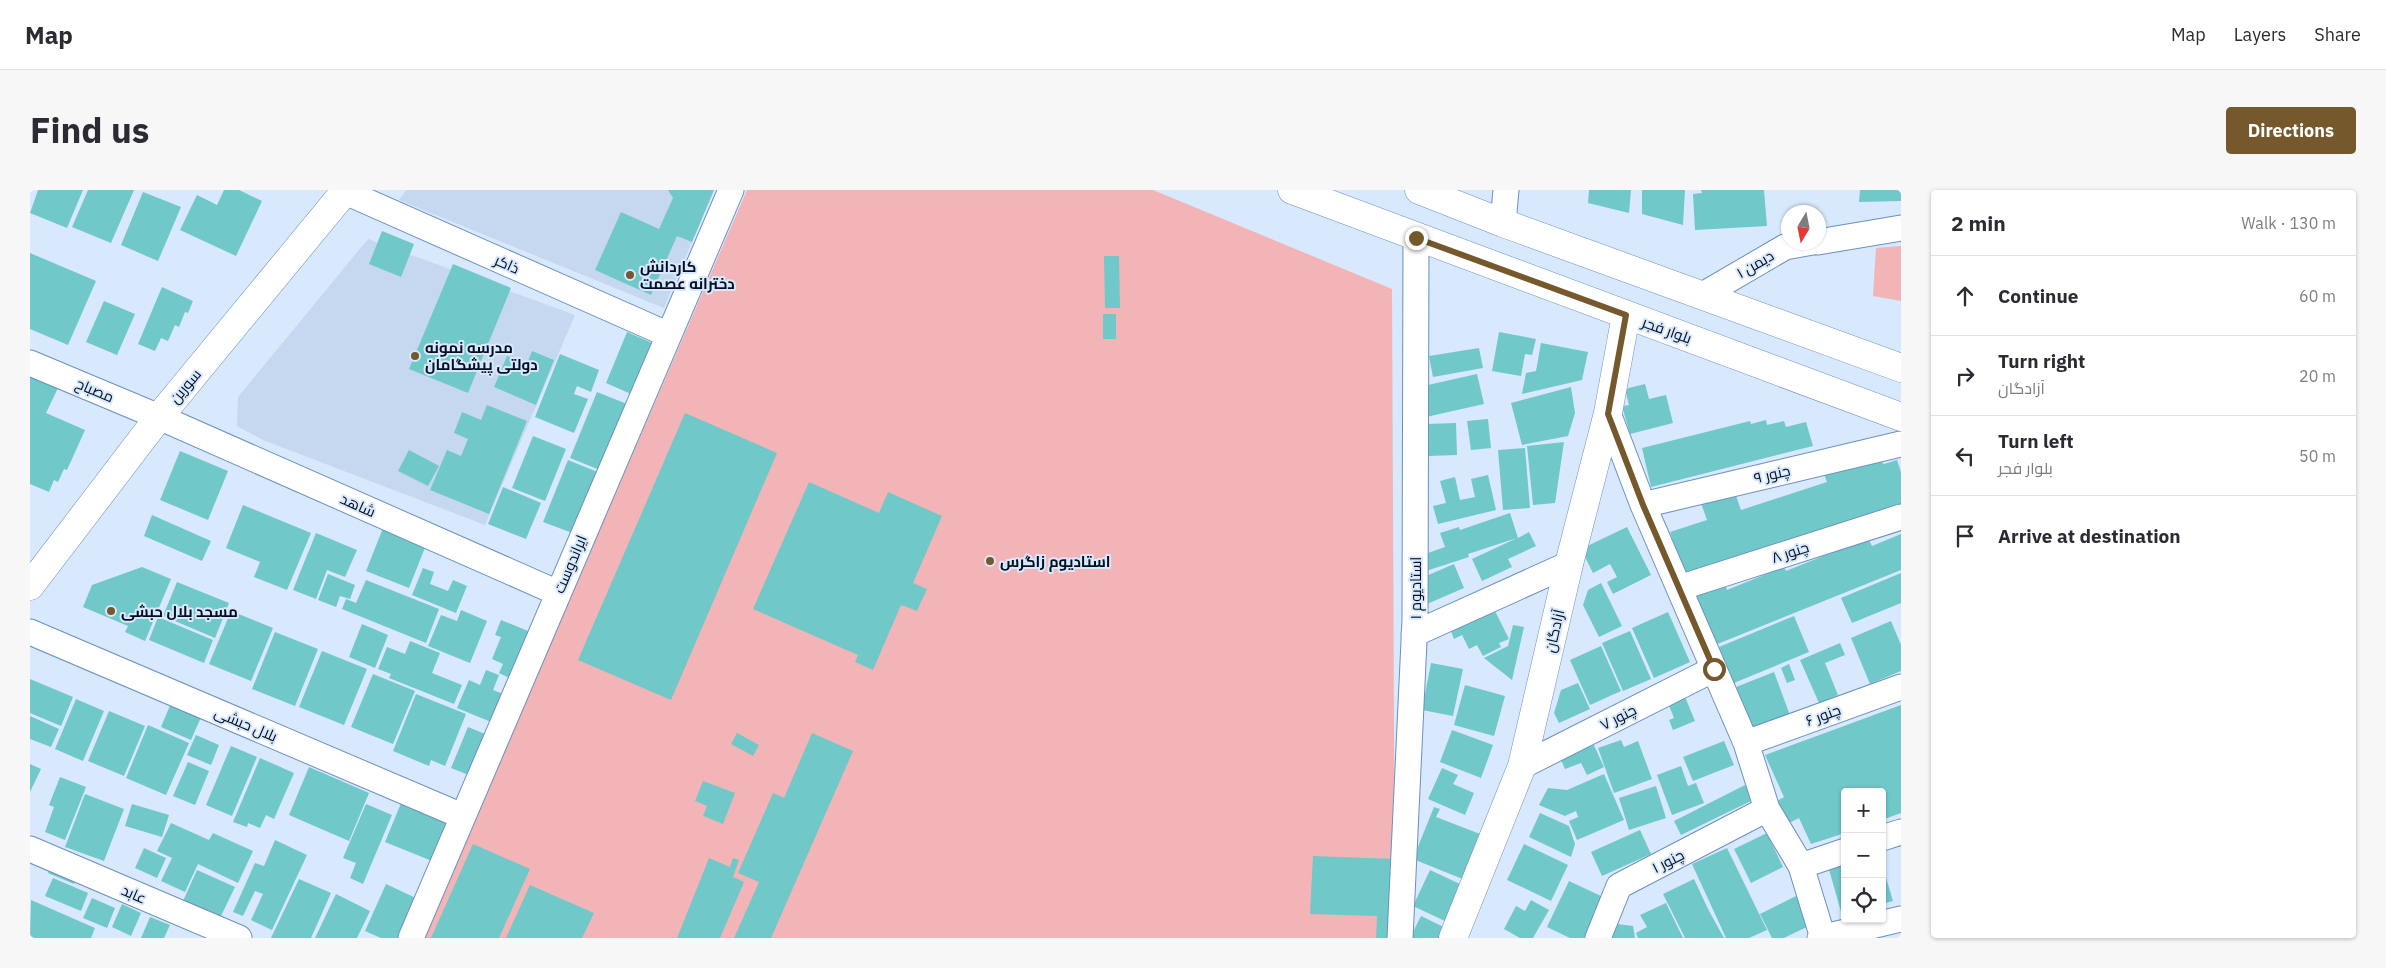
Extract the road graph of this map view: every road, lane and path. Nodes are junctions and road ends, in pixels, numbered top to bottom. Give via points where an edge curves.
1 (731, 190) edge
2 (1292, 190) edge
3 (1419, 190) edge
4 (1506, 190) edge
5 (344, 191) edge
6 (1503, 223) junction
7 (1901, 228) edge
8 (1416, 238) junction
9 (1826, 241) edge
10 (1781, 249) edge
11 (1701, 296) junction
12 (1626, 315) junction
13 (669, 336) junction
14 (30, 363) edge
15 (1901, 368) edge
16 (1608, 414) junction
17 (159, 417) junction
18 (1901, 417) edge
19 (1901, 444) edge
20 (1643, 505) junction
21 (1901, 517) edge
22 (1570, 564) junction
23 (30, 586) edge
24 (1679, 588) junction
25 (558, 593) junction
26 (30, 632) edge
27 (1414, 634) junction
28 (1714, 669) junction
29 (1901, 687) edge
30 (1746, 743) junction
31 (1522, 766) junction
32 (1767, 810) junction
33 (462, 816) junction
34 (1901, 832) edge
35 (1886, 837) edge
36 (30, 849) edge
37 (1841, 852) edge
38 (1801, 866) junction
39 (1901, 919) edge
40 (239, 938) edge
41 (411, 938) edge
42 (1400, 938) edge
43 (1453, 938) edge
44 (1598, 938) edge
45 (1822, 938) edge

1 - 13 street, ایراندوست
2 - 8 main road, بلوار فجر
3 - 6 main road
4 - 6 street
5 - 13 street, ذاکر
5 - 17 main road, سورین
6 - 11 main road
7 - 9 street
8 - 12 main road, بلوار فجر
8 - 27 street, استادیوم ۱
10 - 11 street, دیمن ۱
11 - 15 main road
12 - 16 main road, آزادگان
12 - 18 main road, بلوار فجر
13 - 25 street, ایراندوست
14 - 17 street, مصباح
16 - 20 street
16 - 22 main road, آزادگان
17 - 23 main road, سورین
17 - 25 street, شاهد
19 - 20 street, چنور ۹
20 - 24 street
21 - 24 street, چنور ۸
22 - 27 street
22 - 31 main road, آزادگان
24 - 28 street
25 - 33 street, ایراندوست
26 - 33 street, بلال حبشی
27 - 42 street, استادیوم ۱
28 - 30 street
28 - 31 street, چنور ۷
29 - 30 street, چنور ۶
30 - 32 street
31 - 43 main road, آزادگان
32 - 38 street
32 - 44 street, چنور ۱ via 1619,886
33 - 41 street, ایراندوست
34 - 35 street
36 - 40 street, عابد
37 - 38 street
38 - 45 street
39 - 45 street

